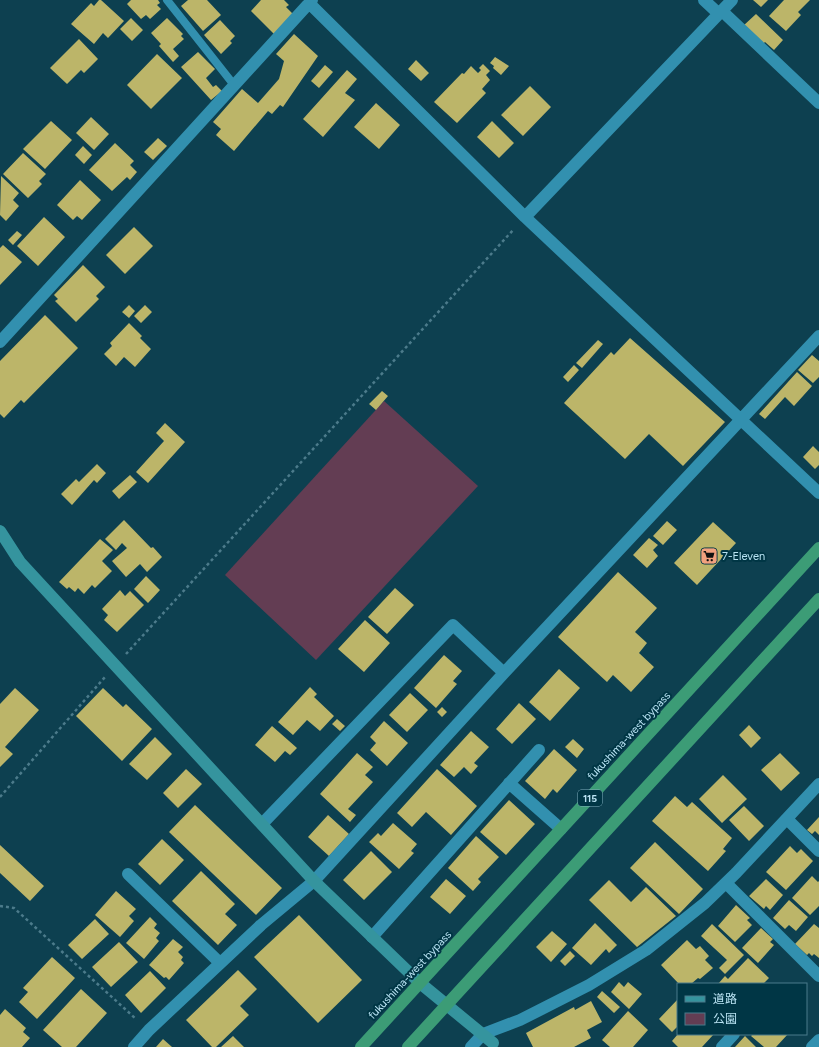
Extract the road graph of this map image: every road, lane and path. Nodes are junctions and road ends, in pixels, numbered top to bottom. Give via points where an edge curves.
1 (167, 0) edge
2 (704, 0) edge
3 (732, 0) edge
4 (310, 2) edge
5 (721, 13) junction
6 (234, 85) junction
7 (819, 102) edge
8 (525, 216) junction
9 (819, 336) edge
10 (0, 342) edge
11 (741, 418) junction
12 (819, 493) edge
13 (0, 531) edge
14 (819, 548) edge
15 (819, 599) edge
16 (116, 665) junction
17 (504, 673) junction
18 (539, 750) dead end
19 (509, 783) junction
20 (819, 784) edge
21 (0, 797) edge
22 (787, 819) junction
23 (262, 824) junction
24 (561, 829) junction
25 (819, 851) edge
26 (128, 874) dead end
27 (314, 882) junction
28 (726, 883) junction
29 (0, 906) edge
30 (372, 937) junction
31 (220, 963) junction
32 (819, 976) edge
33 (420, 983) junction
34 (448, 1005) junction
35 (149, 1030) junction
36 (484, 1034) junction
37 (733, 1035) edge
38 (819, 1040) edge
39 (497, 1045) edge
40 (134, 1047) edge
41 (361, 1047) edge
42 (408, 1047) edge
43 (472, 1047) edge
44 (722, 1047) edge
45 (812, 1047) edge

1 - 6 lane
2 - 5 street
3 - 5 street
4 - 6 street
4 - 8 street
5 - 7 street
5 - 8 street
6 - 10 street
8 - 11 street
8 - 16 path
9 - 11 street
11 - 12 street
11 - 17 street
13 - 16 street via 20,562
14 - 24 highway, fukushima-west bypass / 115
15 - 34 highway
16 - 21 path
16 - 23 street
17 - 23 street via 453,625
17 - 27 street
18 - 19 street
19 - 24 street
19 - 30 street
20 - 22 street
22 - 25 street
22 - 28 street
23 - 27 street
24 - 33 highway, fukushima-west bypass / 115
26 - 31 street
27 - 30 street
27 - 31 street
28 - 32 street
28 - 36 street via 646,950 589,985 520,1020
29 - 35 path via 14,908
30 - 33 street
31 - 35 street
33 - 34 street
33 - 41 highway, fukushima-west bypass / 115
34 - 36 street
34 - 42 highway
35 - 40 street
36 - 39 street
36 - 43 street
37 - 44 street
38 - 45 street

